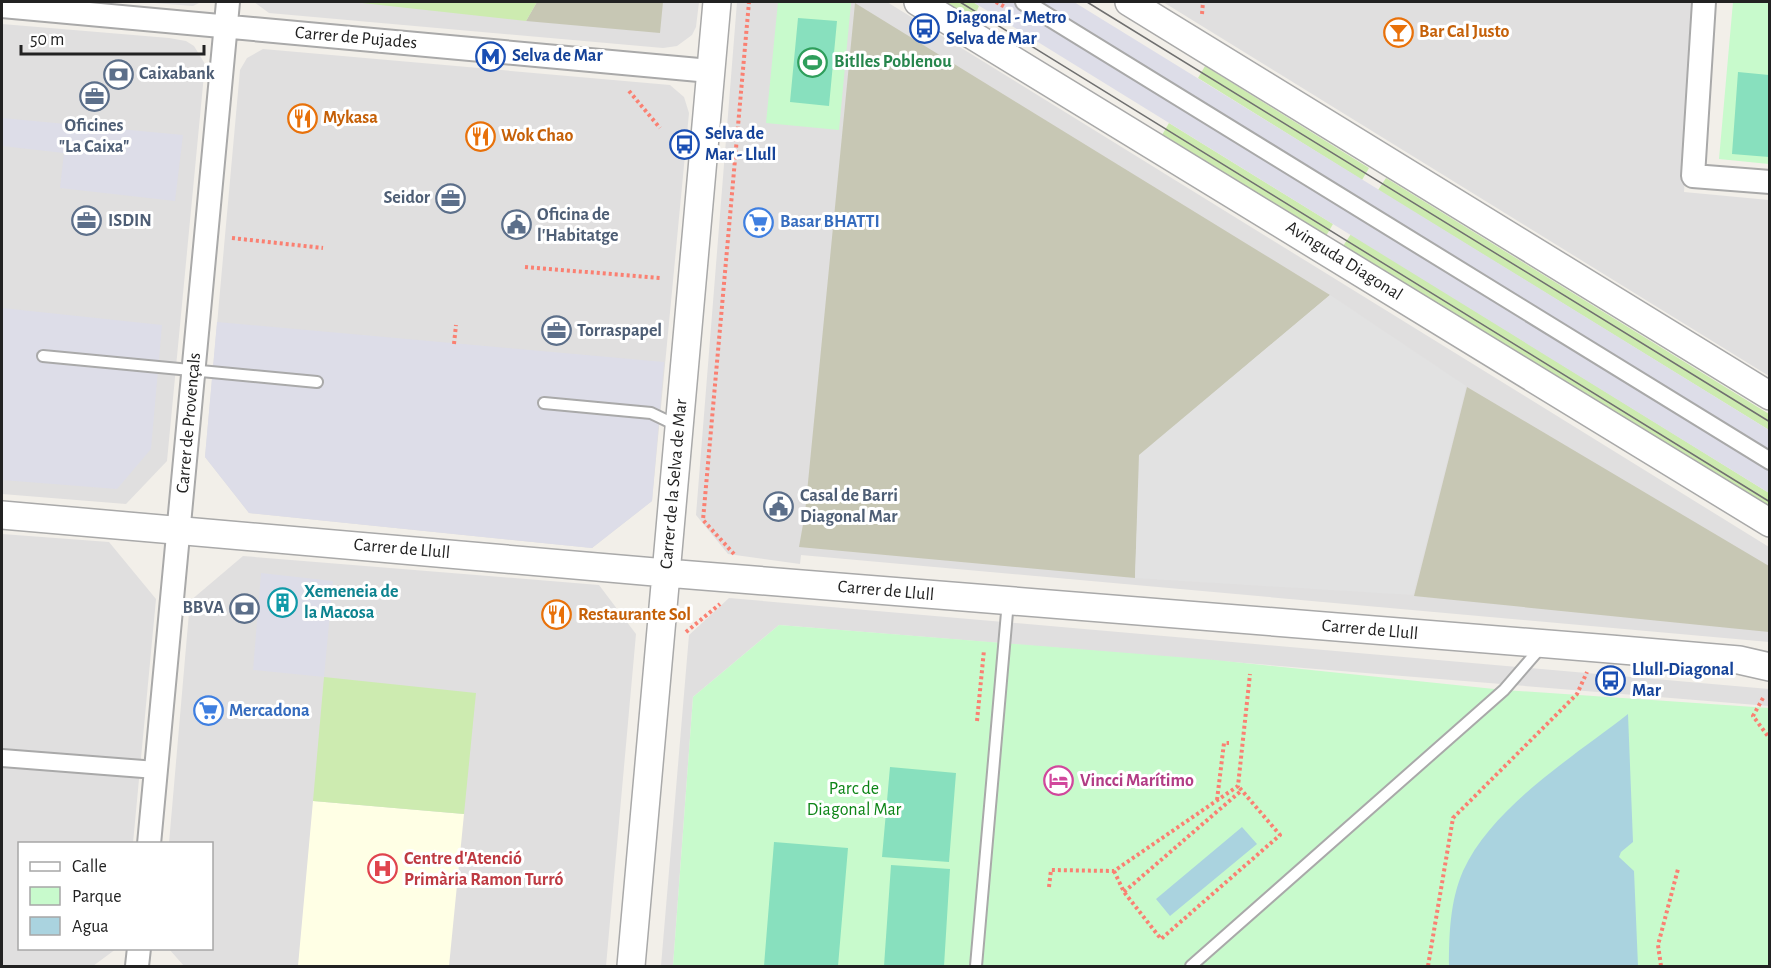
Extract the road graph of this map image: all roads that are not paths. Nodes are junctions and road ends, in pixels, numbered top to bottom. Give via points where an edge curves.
1 (228, 2) edge
2 (717, 2) edge
3 (918, 2) edge
4 (1024, 2) edge
5 (1129, 2) edge
6 (1704, 2) edge
7 (2, 6) edge
8 (225, 26) junction
9 (710, 71) junction
10 (1770, 182) edge
11 (43, 356) dead end
12 (194, 371) junction
13 (317, 382) dead end
14 (1770, 396) edge
15 (544, 403) dead end
16 (679, 427) junction
17 (1770, 462) edge
18 (2, 515) edge
19 (1770, 523) edge
20 (179, 528) junction
21 (666, 573) junction
22 (1008, 601) junction
23 (1544, 645) junction
24 (1770, 667) edge
25 (2, 758) edge
26 (156, 770) junction
27 (149, 842) edge
28 (139, 950) edge
29 (137, 966) edge
30 (631, 966) edge
31 (976, 966) edge
32 (1191, 966) edge

1 - 8 street, Carrer de Provençals
2 - 9 street, Carrer de la Selva de Mar
3 - 19 street, Avinguda Diagonal
4 - 17 street
5 - 14 street
6 - 10 street via 1693,176
7 - 8 street, Carrer de Pujades
8 - 9 street, Carrer de Pujades
8 - 12 street, Carrer de Provençals
9 - 16 street, Carrer de la Selva de Mar
11 - 12 lane
12 - 13 lane
12 - 20 street, Carrer de Provençals
15 - 16 lane via 651,413
16 - 21 street, Carrer de la Selva de Mar
18 - 20 street, Carrer de Llull
20 - 21 street, Carrer de Llull
20 - 26 street, Carrer de Provençals
21 - 22 street, Carrer de Llull
21 - 30 street, Carrer de la Selva de Mar
22 - 23 street, Carrer de Llull
22 - 31 lane
23 - 24 street, Carrer de Llull via 1739,660
23 - 32 lane via 1504,690
25 - 26 street
26 - 27 street, Carrer de Provençals
28 - 29 street

